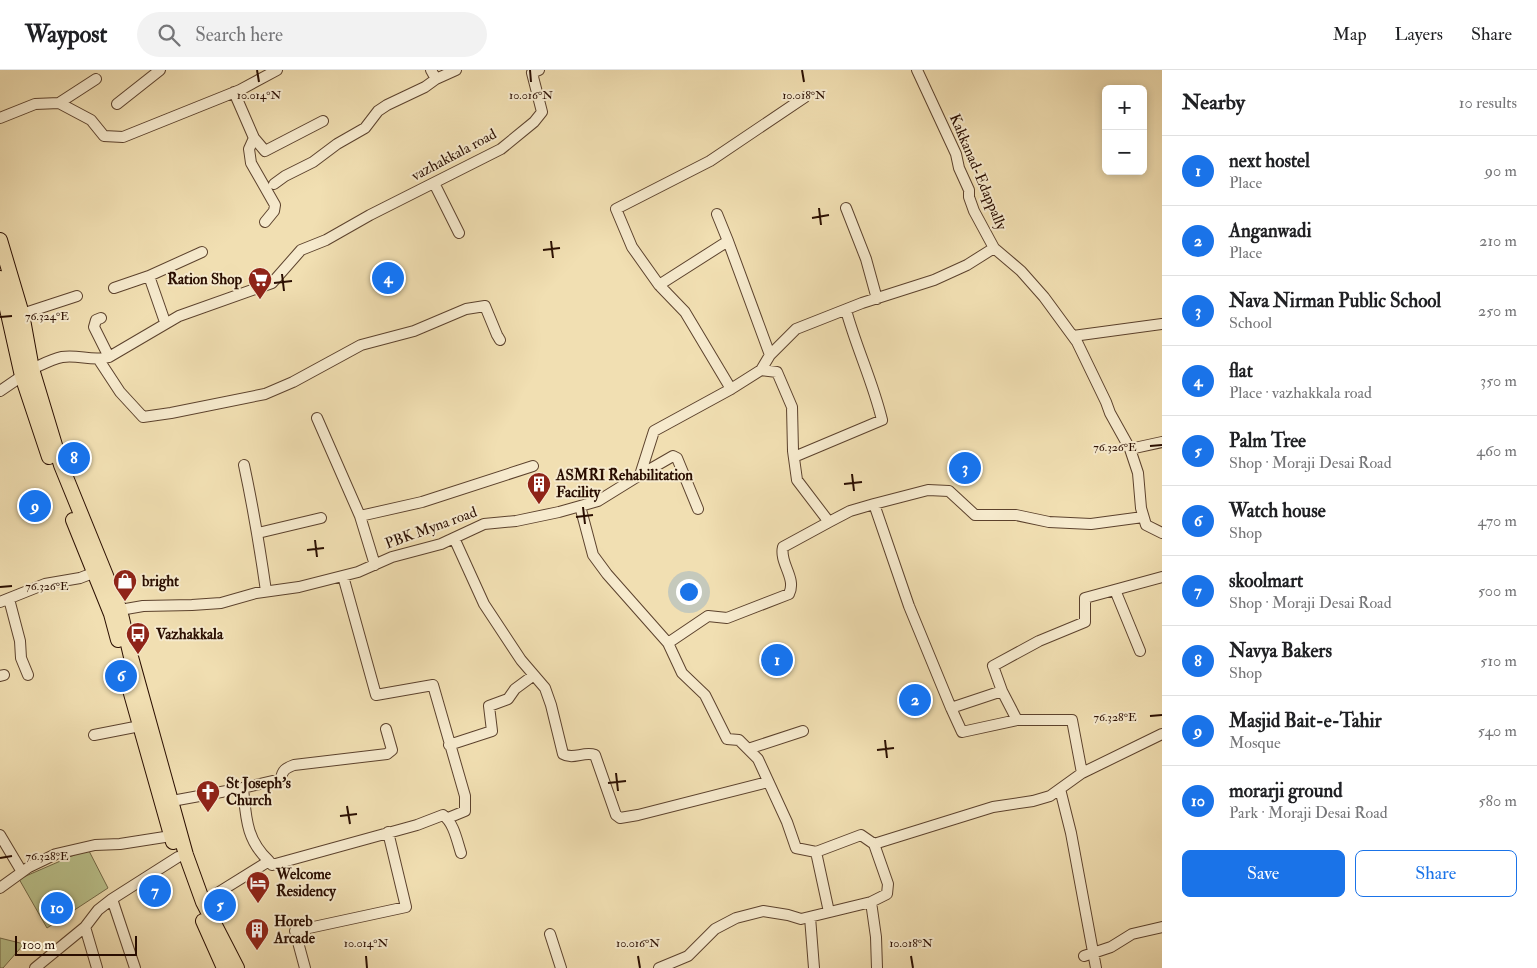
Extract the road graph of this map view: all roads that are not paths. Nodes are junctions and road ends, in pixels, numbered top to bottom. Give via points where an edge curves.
1 (160, 70) edge
2 (277, 70) edge
3 (456, 70) edge
4 (539, 70) edge
5 (917, 70) edge
6 (434, 74) edge
7 (96, 79) dead end
8 (234, 92) junction
9 (806, 97) dead end
10 (59, 103) junction
11 (117, 104) dead end
12 (0, 118) edge
13 (323, 121) dead end
14 (254, 138) junction
15 (434, 183) junction
16 (274, 184) dead end
17 (846, 208) dead end
18 (716, 214) dead end
19 (265, 222) dead end
20 (459, 233) dead end
21 (0, 240) edge
22 (728, 241) junction
23 (994, 248) junction
24 (202, 252) dead end
25 (149, 276) junction
26 (0, 278) edge
27 (659, 285) junction
28 (114, 288) dead end
29 (77, 296) dead end
30 (877, 299) junction
31 (846, 310) junction
32 (22, 314) junction
33 (101, 318) dead end
34 (165, 322) junction
35 (1162, 324) edge
36 (1073, 336) junction
37 (500, 340) dead end
38 (770, 355) junction
39 (104, 358) junction
40 (761, 370) junction
41 (27, 373) junction
42 (731, 389) junction
43 (0, 391) edge
44 (317, 418) dead end
45 (1162, 442) edge
46 (1130, 449) junction
47 (794, 457) junction
48 (244, 465) dead end
49 (533, 466) dead end
50 (640, 475) junction
51 (874, 504) junction
52 (580, 506) junction
53 (698, 509) dead end
54 (360, 516) junction
55 (1144, 517) junction
56 (321, 518) dead end
57 (829, 522) junction
58 (258, 533) junction
59 (1162, 533) edge
60 (454, 538) junction
61 (375, 565) junction
62 (93, 573) junction
63 (343, 576) junction
64 (1162, 577) edge
65 (1115, 590) junction
66 (266, 592) junction
67 (4, 600) edge
68 (120, 610) junction
69 (668, 643) junction
70 (1140, 651) dead end
71 (28, 675) dead end
72 (534, 675) junction
73 (1002, 691) junction
74 (951, 708) junction
75 (1017, 720) junction
76 (140, 726) junction
77 (386, 729) dead end
78 (803, 731) dead end
79 (1162, 734) edge
80 (94, 735) dead end
81 (449, 745) junction
82 (748, 749) junction
83 (1082, 773) junction
84 (768, 782) junction
85 (244, 788) junction
86 (1060, 789) junction
87 (172, 801) junction
88 (448, 818) junction
89 (388, 832) junction
90 (0, 835) edge
91 (171, 836) junction
92 (874, 844) junction
93 (816, 852) junction
94 (461, 854) dead end
95 (178, 857) junction
96 (268, 861) junction
97 (22, 872) junction
98 (0, 888) edge
99 (112, 899) junction
100 (203, 902) junction
101 (872, 902) junction
102 (829, 912) junction
103 (810, 917) junction
104 (85, 927) junction
105 (1162, 927) edge
106 (550, 934) dead end
107 (1088, 955) junction
108 (673, 966) edge
109 (34, 968) edge
110 (97, 968) edge
111 (135, 968) edge
112 (224, 968) edge
113 (237, 968) edge
114 (305, 968) edge
115 (561, 968) edge
116 (659, 968) edge
117 (814, 968) edge
118 (877, 968) edge
119 (1096, 968) edge

1 - 11 street
2 - 8 street
3 - 6 street
4 - 15 street, vazhakkala road via 532,73 542,112 534,122 501,148
5 - 23 street, Kakkanad-Edappally via 956,154 974,210
6 - 16 street via 425,87 387,105 365,128
7 - 10 street
8 - 10 street via 123,137 104,136 91,120
8 - 14 street
9 - 27 street via 710,161 616,209 632,247
10 - 12 street via 35,104
13 - 14 street via 264,151
14 - 19 street via 249,149 250,164 275,205
15 - 20 street
15 - 34 street, vazhakkala road via 301,250 272,283
17 - 30 street via 862,246
18 - 22 street
21 - 32 main road
22 - 27 street
22 - 38 street
23 - 30 street via 934,280
23 - 36 street, Kakkanad-Edappally via 1021,271
24 - 25 street
25 - 28 street
25 - 34 street
26 - 41 main road
27 - 42 street via 685,312
29 - 32 street
30 - 31 street
31 - 38 street via 796,328
31 - 47 street via 882,420
32 - 41 main road
33 - 39 street via 96,320 94,327
34 - 39 street, vazhakkala road
35 - 36 street
36 - 46 street, Kakkanad-Edappally
37 - 39 street via 486,306 466,308 414,331 361,345 265,394 143,417 120,392
38 - 40 street
39 - 41 street via 62,357
40 - 42 street
40 - 47 street via 777,372 792,407
41 - 43 street
41 - 62 main road via 39,430
41 - 68 main road
42 - 50 street via 654,431
44 - 54 street
45 - 46 street
46 - 55 street, Kakkanad-Edappally via 1138,473
47 - 57 street via 797,480
48 - 58 street
49 - 54 street via 422,502
50 - 52 street, PBK Myna road via 598,501
50 - 53 street, PBK Myna road via 673,456 677,458
51 - 55 street via 928,490 949,491 975,515 1016,515 1049,522 1091,524
51 - 57 street
51 - 74 street via 909,606
52 - 60 street, PBK Myna road via 516,521 484,524
52 - 69 street via 594,555
54 - 61 street
55 - 59 street via 1146,525
56 - 58 street
57 - 69 street via 783,547 782,554 792,585 789,594 727,618 708,616
58 - 66 street
60 - 61 street, PBK Myna road
60 - 72 street via 484,604
61 - 63 street, PBK Myna road
62 - 67 street via 45,584
62 - 76 main road via 111,614
63 - 66 street, PBK Myna road
63 - 81 street via 376,695 434,685
64 - 65 street
65 - 70 street
65 - 73 street via 1085,598 1084,622 993,666
66 - 68 street, PBK Myna road via 221,603
67 - 71 street via 20,641 21,658
68 - 87 main road
69 - 82 street via 682,674 705,694 727,739 739,740
72 - 81 street via 508,699 489,706 492,731
72 - 84 street via 545,688 563,754 570,757 589,752 596,754 616,815 620,818
73 - 74 street
73 - 75 street
74 - 75 street via 962,732
75 - 83 street via 1072,720
76 - 80 street
76 - 91 main road
77 - 85 street via 392,750 387,754 294,765 286,768 281,779
78 - 82 street
79 - 83 street
81 - 88 street via 465,804 464,811
82 - 84 street via 758,759
83 - 86 street
84 - 93 street via 796,848
85 - 87 street
85 - 96 street via 250,835 258,851
86 - 92 street via 1050,796 985,809
86 - 107 street via 1071,833
87 - 100 main road
88 - 89 street via 443,815
88 - 94 street
89 - 96 street via 272,864
89 - 114 street via 406,907 295,932
90 - 97 street
91 - 95 main road
91 - 97 street via 72,850 56,854
92 - 93 street via 861,835
92 - 101 street via 888,884 886,894
93 - 102 street
95 - 99 street
95 - 112 main road
96 - 100 street
97 - 98 street
99 - 104 street
99 - 111 street
100 - 113 main road
101 - 102 street
101 - 118 street
102 - 103 street
103 - 108 street via 801,919 763,911 736,918 715,929 702,945
103 - 117 street
104 - 109 street
104 - 110 street
105 - 107 street via 1132,934 1111,947
106 - 115 street
107 - 119 street
108 - 116 street

